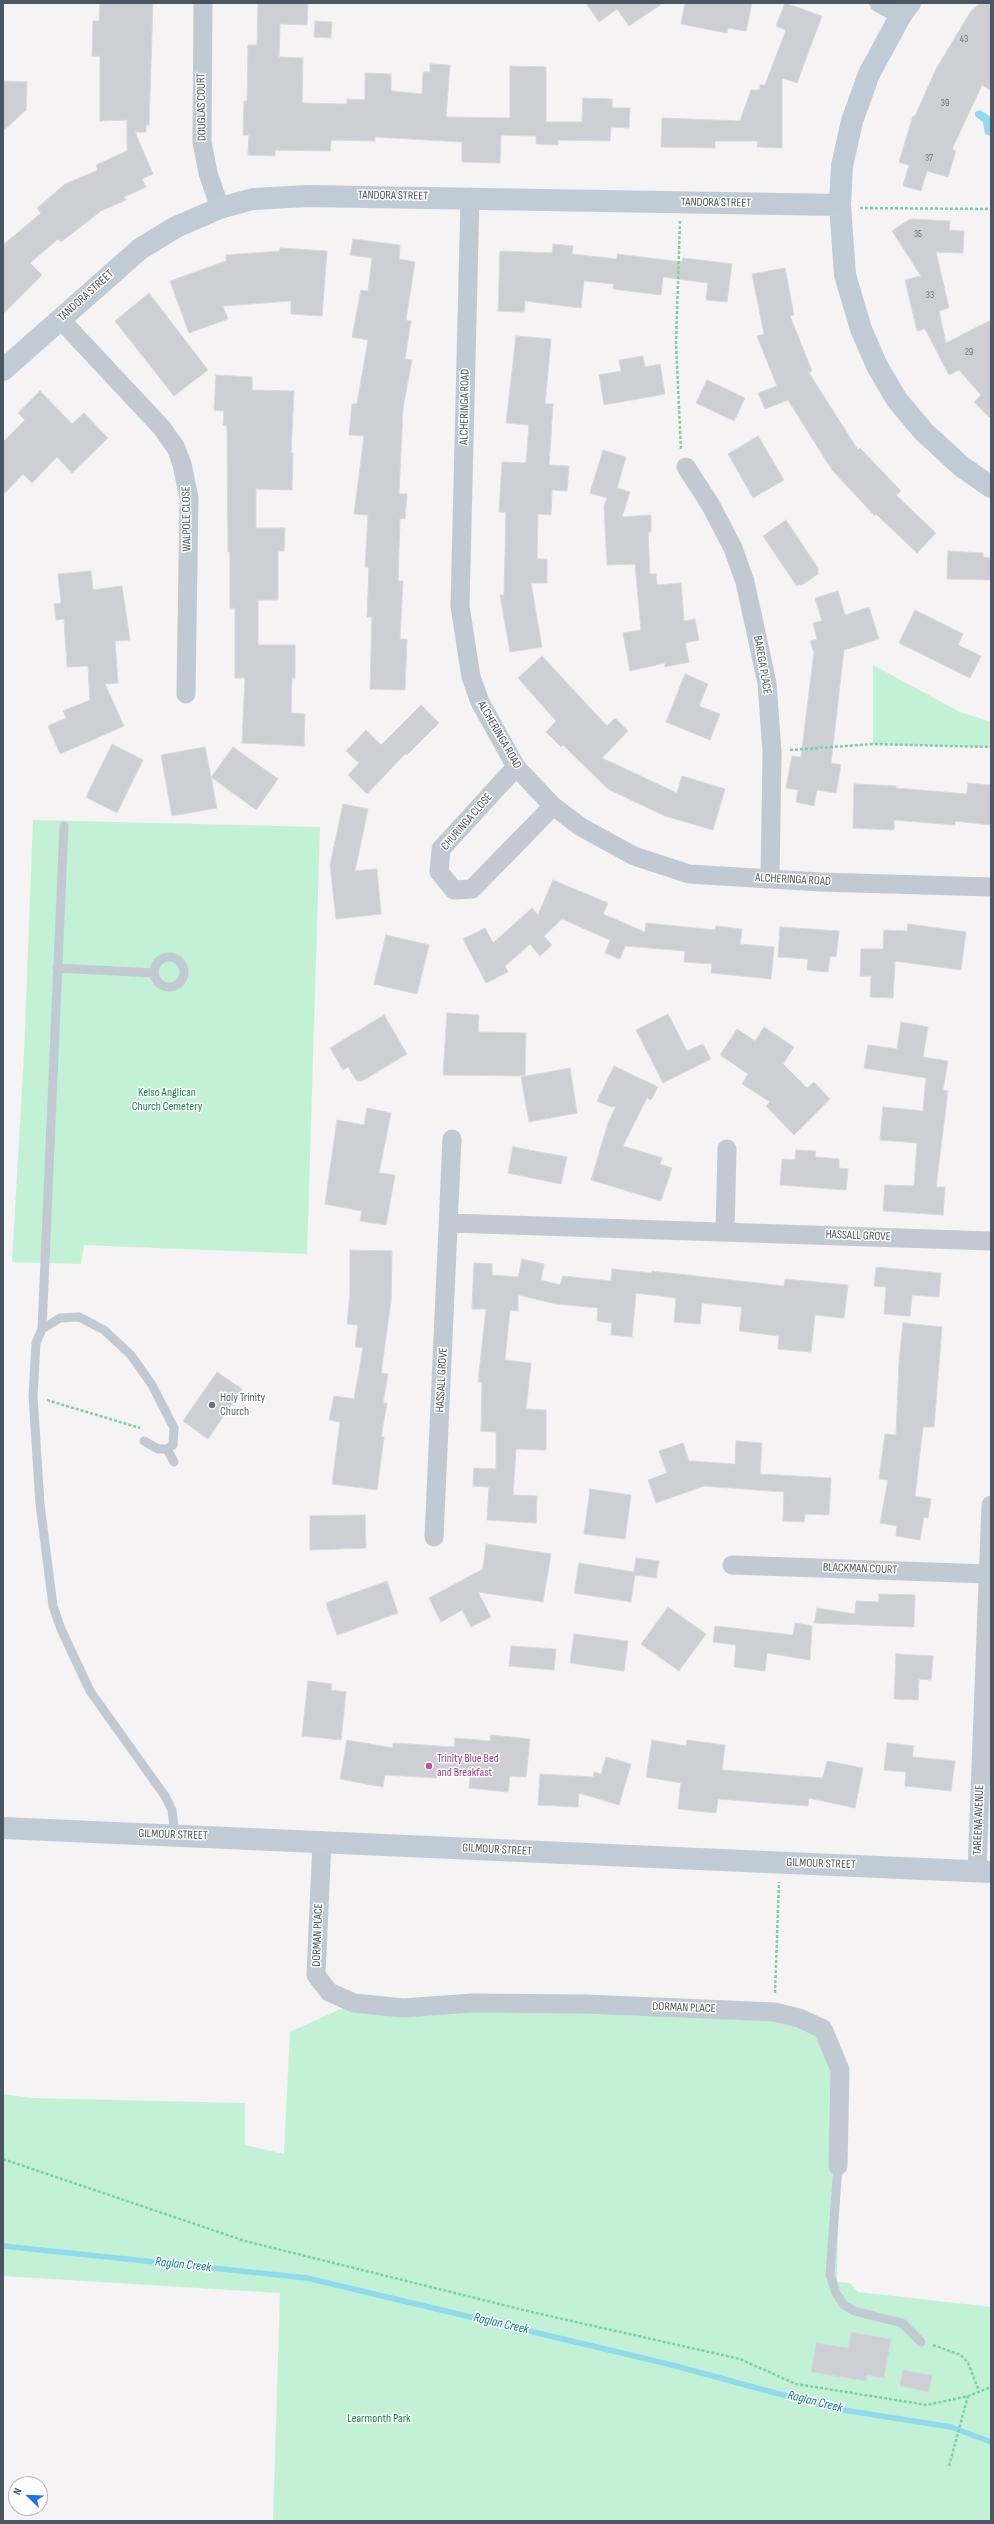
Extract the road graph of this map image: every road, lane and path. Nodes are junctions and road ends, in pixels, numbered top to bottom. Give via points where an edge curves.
1 (203, 3) edge
2 (878, 3) edge
3 (905, 9) edge
4 (470, 197) junction
5 (681, 203) junction
6 (840, 204) junction
7 (220, 208) junction
8 (991, 209) edge
9 (60, 319) junction
10 (3, 370) edge
11 (686, 468) joint
12 (991, 488) edge
13 (186, 694) dead end
14 (991, 747) edge
15 (772, 752) junction
16 (516, 768) junction
17 (553, 806) junction
18 (64, 826) dead end
19 (770, 879) junction
20 (991, 887) edge
21 (57, 968) junction
22 (154, 973) dead end
23 (452, 1139) dead end
24 (727, 1148) dead end
25 (450, 1223) junction
26 (725, 1231) junction
27 (991, 1241) edge
28 (42, 1329) junction
29 (47, 1400) dead end
30 (145, 1430) dead end
31 (144, 1441) dead end
32 (167, 1449) junction
33 (174, 1462) dead end
34 (991, 1505) edge
35 (434, 1537) dead end
36 (732, 1565) dead end
37 (988, 1574) junction
38 (3, 1828) edge
39 (175, 1835) junction
40 (322, 1842) junction
41 (780, 1863) junction
42 (984, 1872) edge
43 (775, 2012) junction
44 (3, 2159) edge
45 (838, 2166) joint
46 (921, 2342) joint
47 (991, 2387) edge
48 (979, 2391) junction
49 (968, 2396) junction
50 (949, 2466) dead end

1 - 7 street, DOUGLAS COURT via 202,142 208,174
2 - 3 street
3 - 6 street via 869,74 852,120 842,166
4 - 5 street, TANDORA STREET
4 - 7 street, TANDORA STREET via 276,196
4 - 16 street, ALCHERINGA ROAD via 460,606 471,677 480,702
5 - 6 street, TANDORA STREET
5 - 11 path via 676,343 681,460
6 - 8 path via 856,208
6 - 12 street via 845,275 861,329 877,366 897,400 924,432 960,466
7 - 9 street, TANDORA STREET via 176,227 140,249
9 - 10 street, TANDORA STREET
9 - 13 street, WALPOLE CLOSE via 162,428 176,448 182,464 189,498
11 - 15 street, BAREGA PLACE via 710,504 733,548 745,582 767,683
14 - 15 path via 873,744
15 - 19 street, BAREGA PLACE
16 - 17 street, ALCHERINGA ROAD
16 - 17 street, CHURINGA CLOSE via 441,849 439,872 454,890 472,889
17 - 19 street, ALCHERINGA ROAD via 581,827 634,856 689,874
18 - 21 lane
19 - 20 street, ALCHERINGA ROAD
21 - 22 lane
21 - 28 lane
23 - 25 street, HASSALL GROVE
24 - 26 street
25 - 26 street, HASSALL GROVE
25 - 35 street, HASSALL GROVE
26 - 27 street, HASSALL GROVE
28 - 32 lane via 60,1318 79,1317 97,1325 118,1341 149,1381 174,1428 174,1442
28 - 39 lane via 36,1343 33,1396 40,1504 53,1606 90,1691 165,1796 172,1810
29 - 30 path
31 - 32 lane via 158,1449
32 - 33 lane
34 - 37 street, TAREENA AVENUE
36 - 37 street, BLACKMAN COURT
37 - 42 street, TAREENA AVENUE
38 - 39 street, GILMOUR STREET
39 - 40 street, GILMOUR STREET
40 - 41 street, GILMOUR STREET
40 - 43 street, DORMAN PLACE via 316,1975 329,1992 354,2003 402,2008 472,2003 585,2004
41 - 42 street, GILMOUR STREET
41 - 43 path
43 - 45 street, DORMAN PLACE via 799,2018 822,2029 840,2070
44 - 49 path via 245,2241 536,2313 740,2359 796,2384 927,2405
45 - 46 lane, DORMAN PLACE via 830,2275 836,2293 844,2305 854,2311 902,2323
46 - 48 path via 961,2355 968,2363
47 - 48 path
48 - 49 path
49 - 50 path via 968,2404

